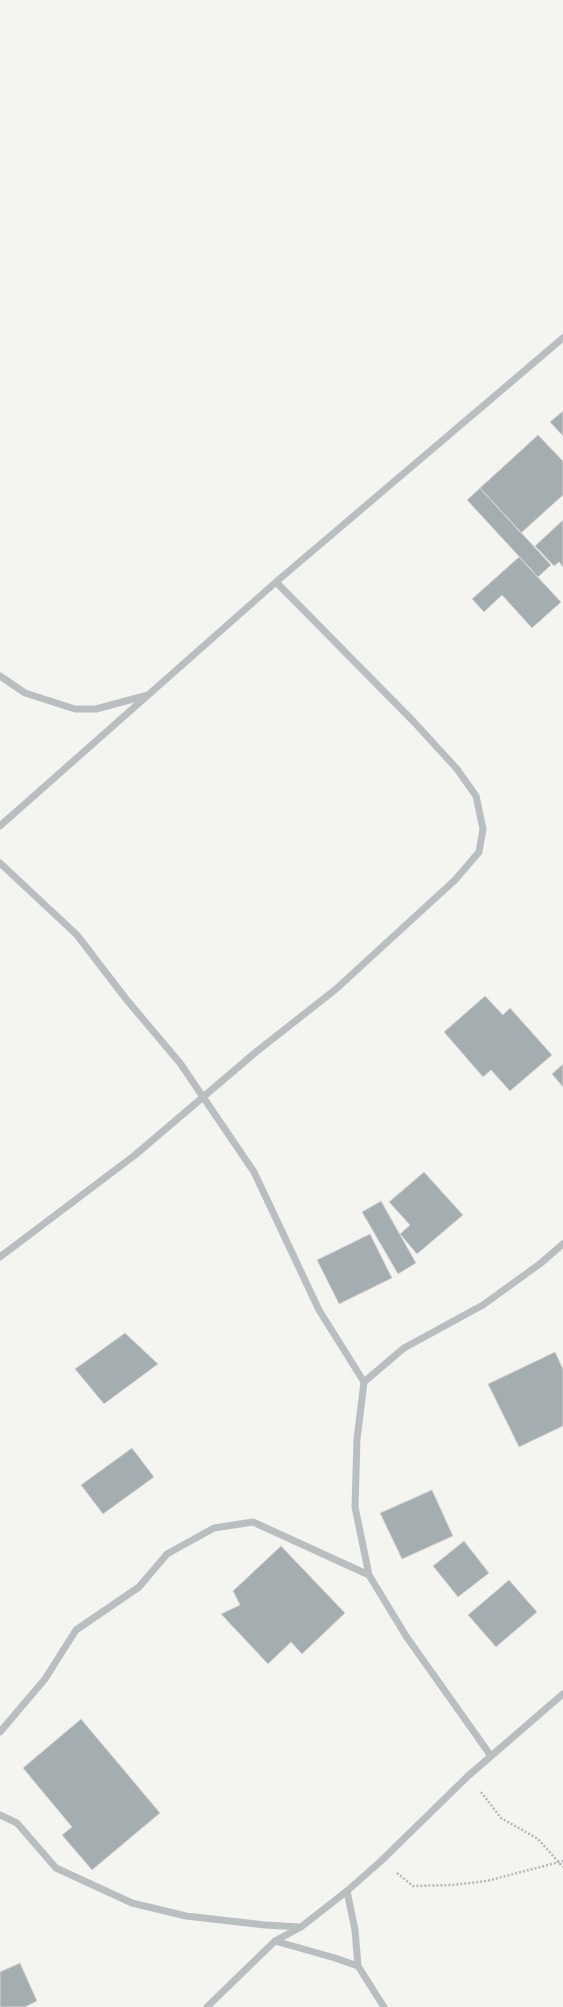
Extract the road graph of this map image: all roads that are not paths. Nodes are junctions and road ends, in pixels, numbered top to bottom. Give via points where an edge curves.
1 (563, 338) edge
2 (276, 582) junction
3 (0, 676) edge
4 (150, 695) junction
5 (0, 826) edge
6 (0, 863) edge
7 (203, 1097) junction
8 (563, 1244) edge
9 (0, 1257) edge
10 (364, 1382) junction
11 (369, 1575) junction
12 (563, 1694) edge
13 (0, 1732) edge
14 (491, 1756) junction
15 (0, 1815) edge
16 (347, 1891) junction
17 (301, 1927) junction
18 (275, 1941) junction
19 (358, 1966) junction
20 (207, 2007) edge
21 (384, 2007) edge

1 - 2 street
2 - 4 street
2 - 7 street via 457,769 476,796 484,829 479,852 450,885 336,989
3 - 4 street via 25,693 75,709 96,709
4 - 5 street
6 - 7 street via 77,935 180,1063
7 - 9 street via 135,1155
7 - 10 street via 254,1172 318,1310
8 - 10 street via 483,1305 404,1348
10 - 11 street via 357,1439 355,1507
11 - 13 street via 253,1522 214,1528 167,1554 139,1587 76,1630 45,1679
11 - 14 street via 406,1636
12 - 14 street
14 - 16 street
15 - 17 street via 16,1823 56,1868 132,1903 186,1916
16 - 17 street
16 - 19 street
17 - 18 street
18 - 19 street
18 - 20 street
19 - 21 street

